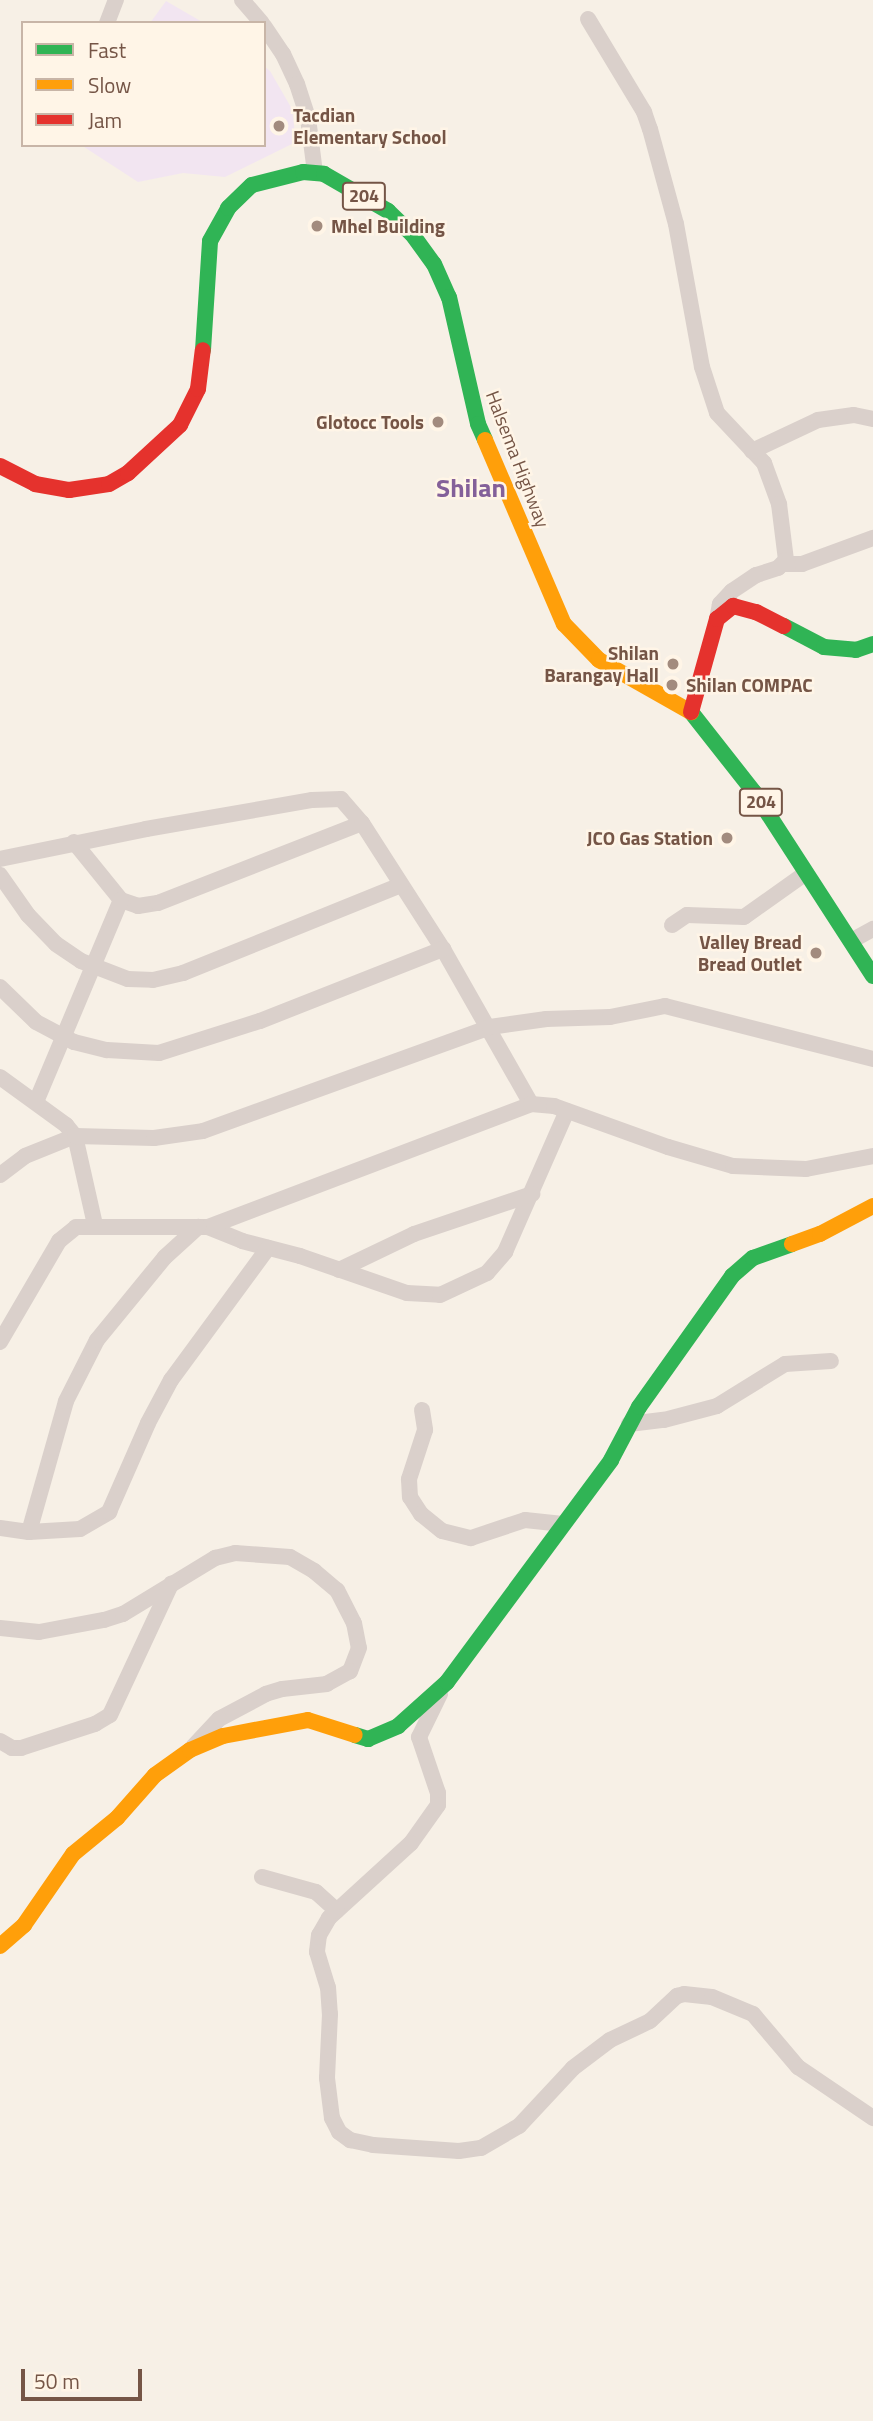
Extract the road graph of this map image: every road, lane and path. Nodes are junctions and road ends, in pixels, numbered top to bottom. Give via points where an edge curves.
1 (116, 0) edge
2 (242, 0) edge
3 (588, 19) dead end
4 (108, 21) edge
5 (260, 21) edge
6 (266, 29) edge
7 (315, 173) junction
8 (873, 419) edge
9 (752, 450) junction
10 (0, 466) edge
11 (873, 538) edge
12 (783, 564) junction
13 (717, 619) junction
14 (873, 644) edge
15 (691, 712) junction
16 (362, 823) junction
17 (74, 842) junction
18 (0, 859) edge
19 (806, 873) junction
20 (0, 875) edge
21 (401, 885) junction
22 (121, 900) junction
23 (672, 925) dead end
24 (873, 929) edge
25 (851, 941) junction
26 (443, 949) junction
27 (90, 967) junction
28 (873, 976) edge
29 (0, 987) edge
30 (490, 1027) junction
31 (62, 1035) junction
32 (873, 1059) edge
33 (0, 1077) edge
34 (36, 1102) junction
35 (531, 1104) junction
36 (567, 1111) junction
37 (75, 1136) junction
38 (873, 1156) edge
39 (0, 1175) edge
40 (532, 1194) junction
41 (873, 1206) edge
42 (95, 1225) junction
43 (203, 1227) junction
44 (268, 1248) junction
45 (339, 1270) junction
46 (0, 1342) edge
47 (831, 1361) dead end
48 (422, 1410) dead end
49 (629, 1424) junction
50 (563, 1524) junction
51 (0, 1528) edge
52 (29, 1532) junction
53 (171, 1584) junction
54 (0, 1628) edge
55 (447, 1682) junction
56 (0, 1741) edge
57 (190, 1750) junction
58 (262, 1877) dead end
59 (337, 1911) junction
60 (0, 1946) edge
61 (873, 2118) edge

1 - 4 street
2 - 5 street
3 - 9 street via 650,129 676,224 702,367 717,412
6 - 7 street via 297,84 308,118
7 - 10 main road, 204 via 253,185 237,197 219,222 210,241 201,380 190,408 160,446 128,473 89,489 50,488
7 - 15 main road, Halsema Highway / 204 via 388,211 434,264 449,297 478,424 564,624 599,660
8 - 9 street via 854,415 818,420
9 - 12 street via 764,463 779,504 787,555
11 - 12 street via 802,564
12 - 13 street via 732,591 720,604
13 - 14 main road via 727,609 739,606 824,647 856,650
13 - 15 main road
15 - 19 main road, Halsema Highway / 204 via 754,792
16 - 17 street via 348,804 335,798
16 - 21 street
16 - 22 street via 158,903 138,906
17 - 18 street
17 - 22 street
19 - 23 street via 744,917 687,915
19 - 25 main road, Halsema Highway / 204
20 - 27 street via 57,944
21 - 26 street
21 - 27 street via 183,973 153,980 128,979
22 - 27 street
24 - 25 street
25 - 28 main road, Halsema Highway / 204
26 - 30 street
26 - 31 street via 260,1021 159,1053 107,1050
27 - 31 street
29 - 31 street via 36,1021
30 - 32 street via 546,1018 610,1017 665,1006
30 - 35 street
30 - 37 street via 203,1131 153,1138
31 - 34 street
33 - 34 street
34 - 37 street
35 - 36 street
35 - 43 street
36 - 38 street via 733,1166 806,1169
36 - 40 street
37 - 39 street via 25,1156
37 - 42 street
40 - 45 street via 414,1234
40 - 45 street via 505,1252 487,1273 462,1287 440,1295 421,1295
41 - 49 main road via 820,1234 743,1265
42 - 43 street
42 - 46 street via 76,1227 59,1241
43 - 44 street
43 - 52 street via 165,1257 97,1340 66,1401
44 - 45 street
44 - 52 street via 171,1380 109,1512 80,1529
47 - 49 street via 785,1364 718,1406
48 - 50 street via 425,1430 409,1479 410,1497 432,1523 457,1537 471,1538 525,1520
49 - 50 main road via 611,1460
50 - 55 main road
51 - 52 street
53 - 54 street via 123,1614 104,1620 39,1632
53 - 56 street via 110,1715 21,1748
53 - 57 street via 215,1558 235,1553 290,1557 337,1590 354,1623 359,1648 350,1671 337,1681 266,1694 219,1719
55 - 57 main road via 398,1726 368,1739 308,1720 223,1736
55 - 59 street via 419,1737 438,1805 411,1843
57 - 60 main road via 155,1775 117,1818 73,1854 24,1925
58 - 59 street via 316,1892
59 - 61 street via 319,1935 317,1952 328,1987 327,2078 332,2118 350,2140 459,2151 491,2143 519,2126 573,2068 610,2040 650,2021 684,1994 712,1997 753,2014 798,2067

